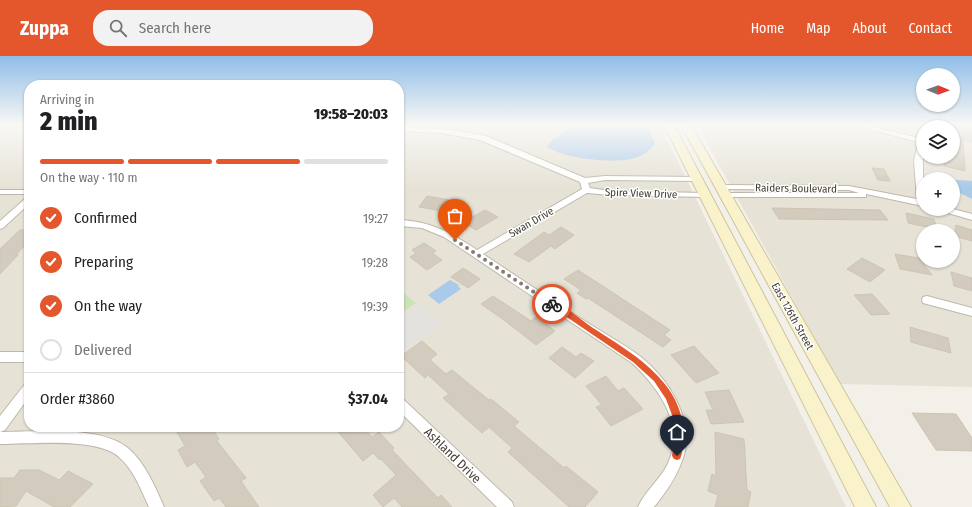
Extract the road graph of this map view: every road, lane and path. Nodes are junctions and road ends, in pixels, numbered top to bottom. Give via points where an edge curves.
1 (499, 146) edge
2 (680, 146) edge
3 (698, 146) edge
4 (697, 178) junction
5 (585, 186) junction
6 (723, 191) junction
7 (0, 192) edge
8 (24, 192) edge
9 (705, 195) junction
10 (916, 202) edge
11 (24, 204) edge
12 (960, 214) edge
13 (972, 217) edge
14 (404, 223) edge
15 (0, 226) edge
16 (477, 254) junction
17 (927, 300) dead end
18 (972, 312) edge
19 (0, 357) edge
20 (24, 357) edge
21 (24, 395) edge
22 (404, 408) edge
23 (0, 426) edge
24 (0, 438) edge
25 (156, 507) edge
26 (507, 507) edge
27 (645, 507) edge
28 (866, 507) edge
29 (901, 507) edge

1 - 5 street, Spire View Drive
2 - 4 main road, East 126th Street
3 - 6 main road, East 126th Street
4 - 5 street, Spire View Drive via 605,178
4 - 9 main road, East 126th Street
5 - 9 street, Spire View Drive via 610,193
5 - 16 street, Swan Drive
6 - 10 street, Raiders Boulevard via 858,195 870,193
6 - 29 main road, East 126th Street
7 - 8 street
9 - 28 main road, East 126th Street
11 - 15 street
12 - 13 street
14 - 16 street via 438,230
16 - 27 street via 636,360 664,388 674,407 679,428 677,456 667,478
17 - 18 street
19 - 20 street
21 - 23 street
22 - 26 street, Ashland Drive
24 - 25 street via 78,438 107,444 124,453 129,459

